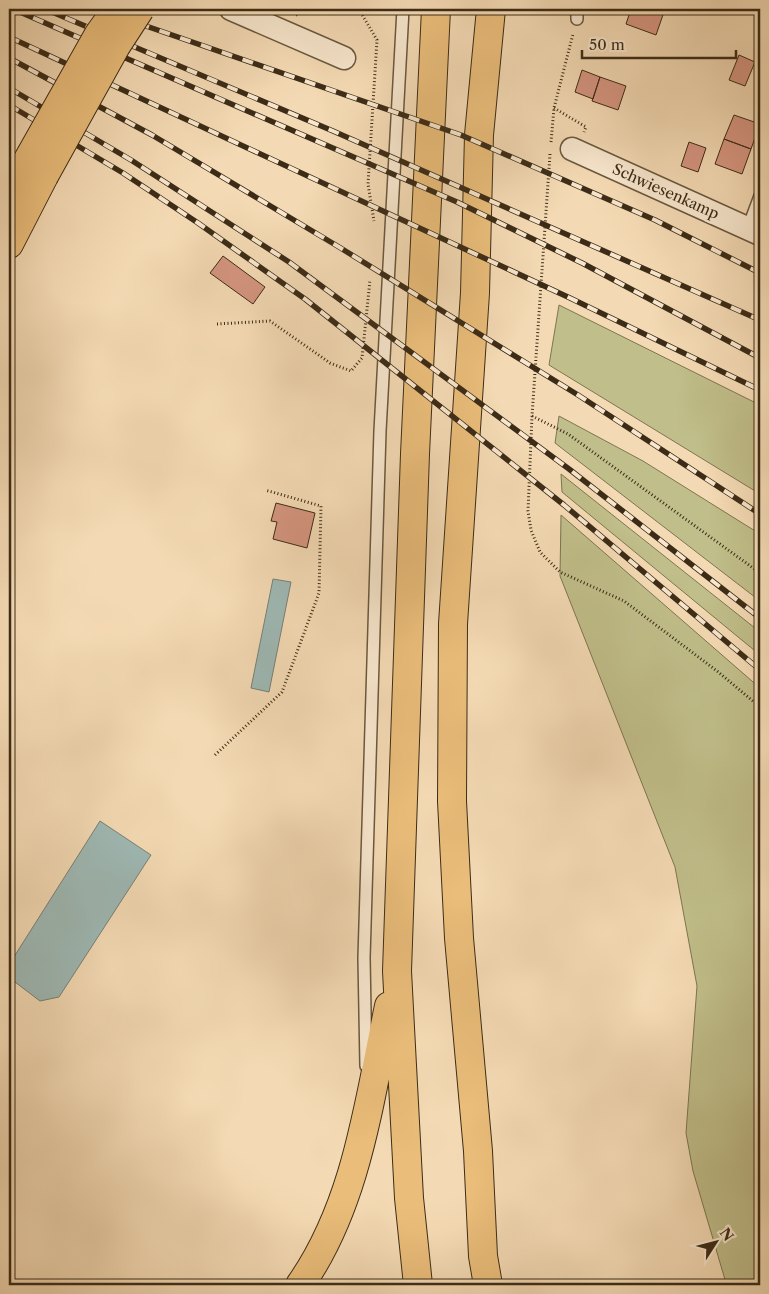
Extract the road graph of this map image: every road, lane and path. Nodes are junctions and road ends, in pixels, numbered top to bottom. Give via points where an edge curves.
1 (117, 9) edge
2 (140, 9) edge
3 (231, 9) edge
4 (351, 9) edge
5 (403, 9) edge
6 (436, 9) edge
7 (491, 9) edge
8 (577, 14) edge
9 (344, 58) dead end
10 (574, 150) dead end
11 (35, 170) junction
12 (760, 196) edge
13 (9, 202) edge
14 (376, 228) dead end
15 (754, 231) edge
16 (9, 244) edge
17 (371, 274) dead end
18 (217, 324) dead end
19 (532, 416) junction
20 (265, 490) dead end
21 (760, 573) edge
22 (760, 708) edge
23 (216, 755) dead end
24 (397, 971) junction
25 (368, 1108) junction
26 (300, 1285) edge
27 (418, 1285) edge
28 (488, 1285) edge

1 - 11 highway, bridge via 99,34
2 - 11 highway, bridge
3 - 9 street
4 - 14 path via 360,11 378,40 368,184
5 - 25 lane via 380,431 364,958
6 - 24 highway via 415,454
7 - 28 highway via 479,135 475,294 453,624 452,791 459,938 477,1141 483,1256
8 - 19 path via 554,108
10 - 15 street, Schwiesenkamp
11 - 13 highway
11 - 16 highway
12 - 15 lane
17 - 18 path via 362,358 351,371 330,363 270,321
19 - 21 path via 568,434
19 - 22 path via 528,511 540,552 560,572 624,601 718,671
20 - 23 path via 320,506 319,593 282,692
24 - 25 highway
24 - 27 highway via 409,1198
25 - 26 highway via 345,1200 321,1251

